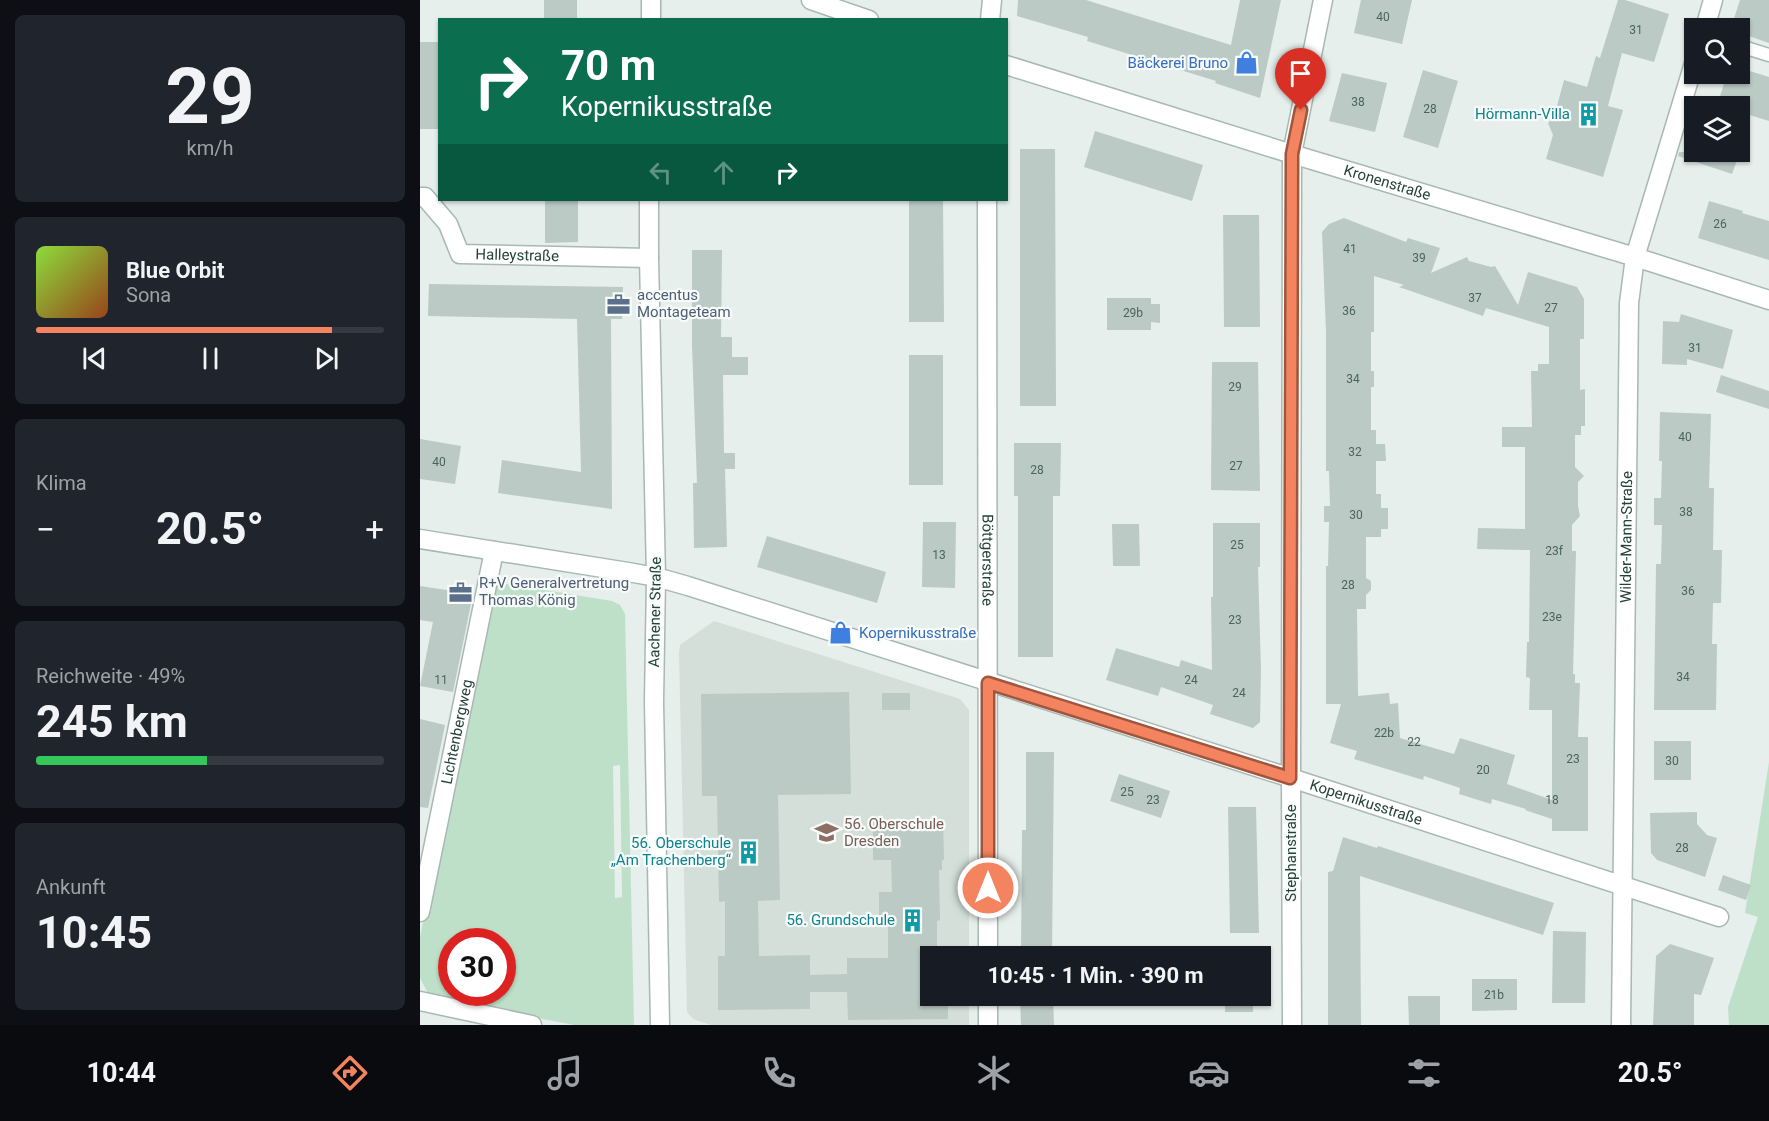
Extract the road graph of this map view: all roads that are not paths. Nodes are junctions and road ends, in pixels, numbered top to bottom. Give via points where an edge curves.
1 (651, 0) edge
2 (811, 0) edge
3 (992, 0) edge
4 (1323, 0) edge
5 (1713, 0) edge
6 (651, 18) edge
7 (863, 18) edge
8 (990, 18) edge
9 (1708, 18) edge
10 (1750, 49) edge
11 (1769, 55) edge
12 (1008, 66) edge
13 (1688, 84) edge
14 (1292, 154) junction
15 (420, 197) edge
16 (650, 201) edge
17 (987, 201) edge
18 (1635, 257) junction
19 (649, 258) junction
20 (1769, 300) edge
21 (420, 539) edge
22 (494, 551) junction
23 (656, 577) junction
24 (988, 683) junction
25 (1290, 778) junction
26 (1622, 886) junction
27 (420, 912) edge
28 (1719, 917) dead end
29 (988, 946) edge
30 (420, 1000) edge
31 (988, 1006) edge
32 (532, 1025) edge
33 (660, 1025) edge
34 (988, 1025) edge
35 (1292, 1025) edge
36 (1621, 1025) edge

1 - 6 street
2 - 7 street
3 - 8 street
4 - 14 street, Stephanstraße
5 - 9 street
10 - 11 lane
12 - 14 street, Kronenstraße
13 - 18 street, Wilder-Mann-Straße
14 - 18 street, Kronenstraße
14 - 25 street, Stephanstraße
15 - 19 street, Halleystraße via 425,197 448,224 460,254
16 - 19 street, Aachener Straße
17 - 24 street, Böttgerstraße
18 - 20 street, Kronenstraße
18 - 26 street, Wilder-Mann-Straße via 1629,303
19 - 23 street, Aachener Straße
21 - 22 street, Kopernikusstraße
22 - 23 street, Kopernikusstraße
22 - 27 street, Lichtenbergweg
23 - 24 street, Kopernikusstraße
23 - 33 street, Aachener Straße via 654,702
24 - 25 street, Kopernikusstraße
24 - 29 street, Böttgerstraße
25 - 26 street, Kopernikusstraße
25 - 35 street, Stephanstraße
26 - 28 street, Kopernikusstraße
26 - 36 street, Wilder-Mann-Straße
30 - 32 street
31 - 34 street

